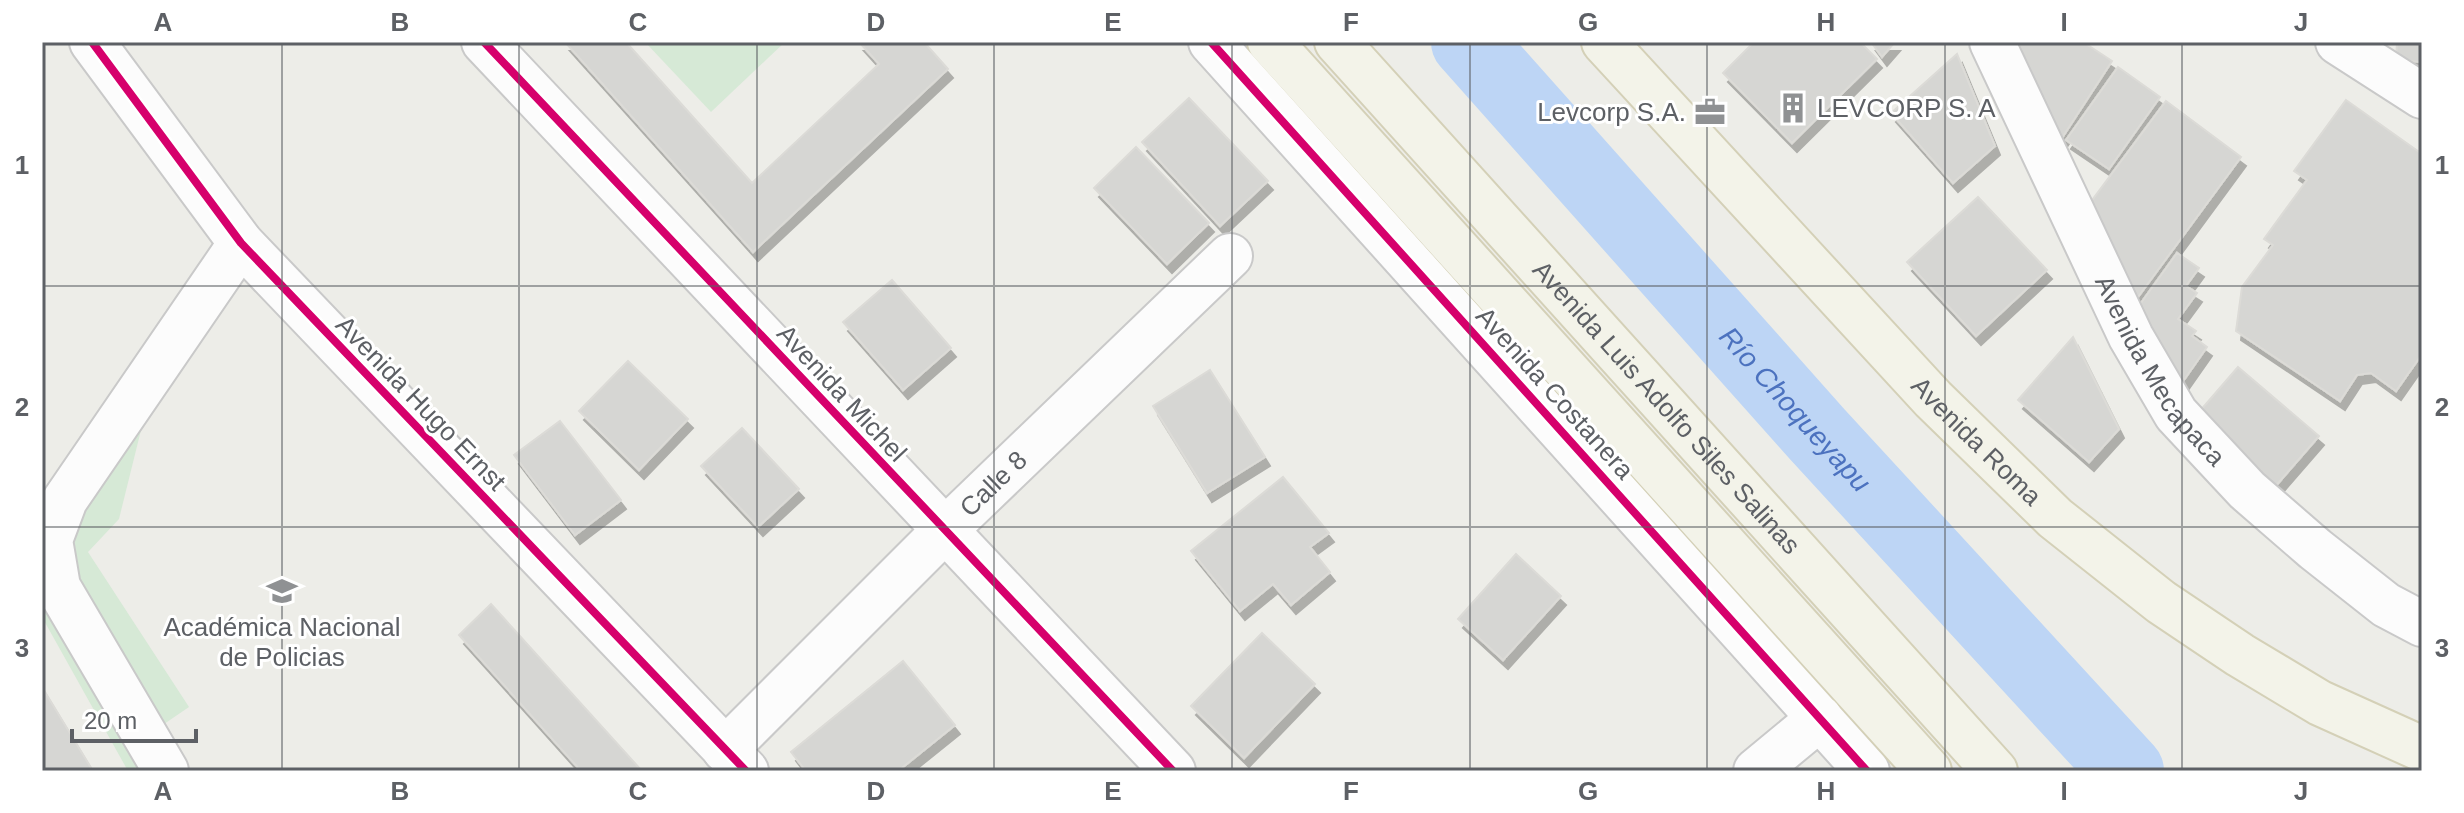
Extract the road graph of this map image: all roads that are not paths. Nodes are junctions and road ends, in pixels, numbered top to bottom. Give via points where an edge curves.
1 (92, 42) edge
2 (484, 42) edge
3 (1211, 42) edge
4 (1270, 42) edge
5 (1337, 42) edge
6 (1604, 42) edge
7 (1992, 42) edge
8 (2338, 42) edge
9 (2422, 96) edge
10 (241, 243) junction
11 (1230, 256) dead end
12 (944, 531) junction
13 (2422, 624) edge
14 (1820, 718) junction
15 (2422, 749) edge
16 (736, 760) edge
17 (166, 771) edge
18 (1173, 771) edge
19 (1756, 771) edge
20 (1867, 771) edge
21 (1929, 771) edge
22 (1995, 771) edge

1 - 10 street, Avenida Hugo Ernst
2 - 12 street, Avenida Michel
3 - 14 street, Avenida Costanera
4 - 21 main road, Avenida Luis Adolfo Siles Salinas
5 - 22 main road, Avenida Luis Adolfo Siles Salinas
6 - 15 main road, Avenida Roma via 1933,399 2055,518 2161,602 2240,655 2320,703
7 - 13 street, Avenida Mecapaca via 2131,337 2176,414 2247,490 2315,549 2386,605
8 - 9 street
10 - 16 street, Avenida Hugo Ernst
10 - 17 street via 65,500 50,540 58,587
11 - 12 street, Calle 8
12 - 16 street, Calle 8
12 - 18 street, Avenida Michel
14 - 19 street
14 - 20 street, Avenida Costanera

